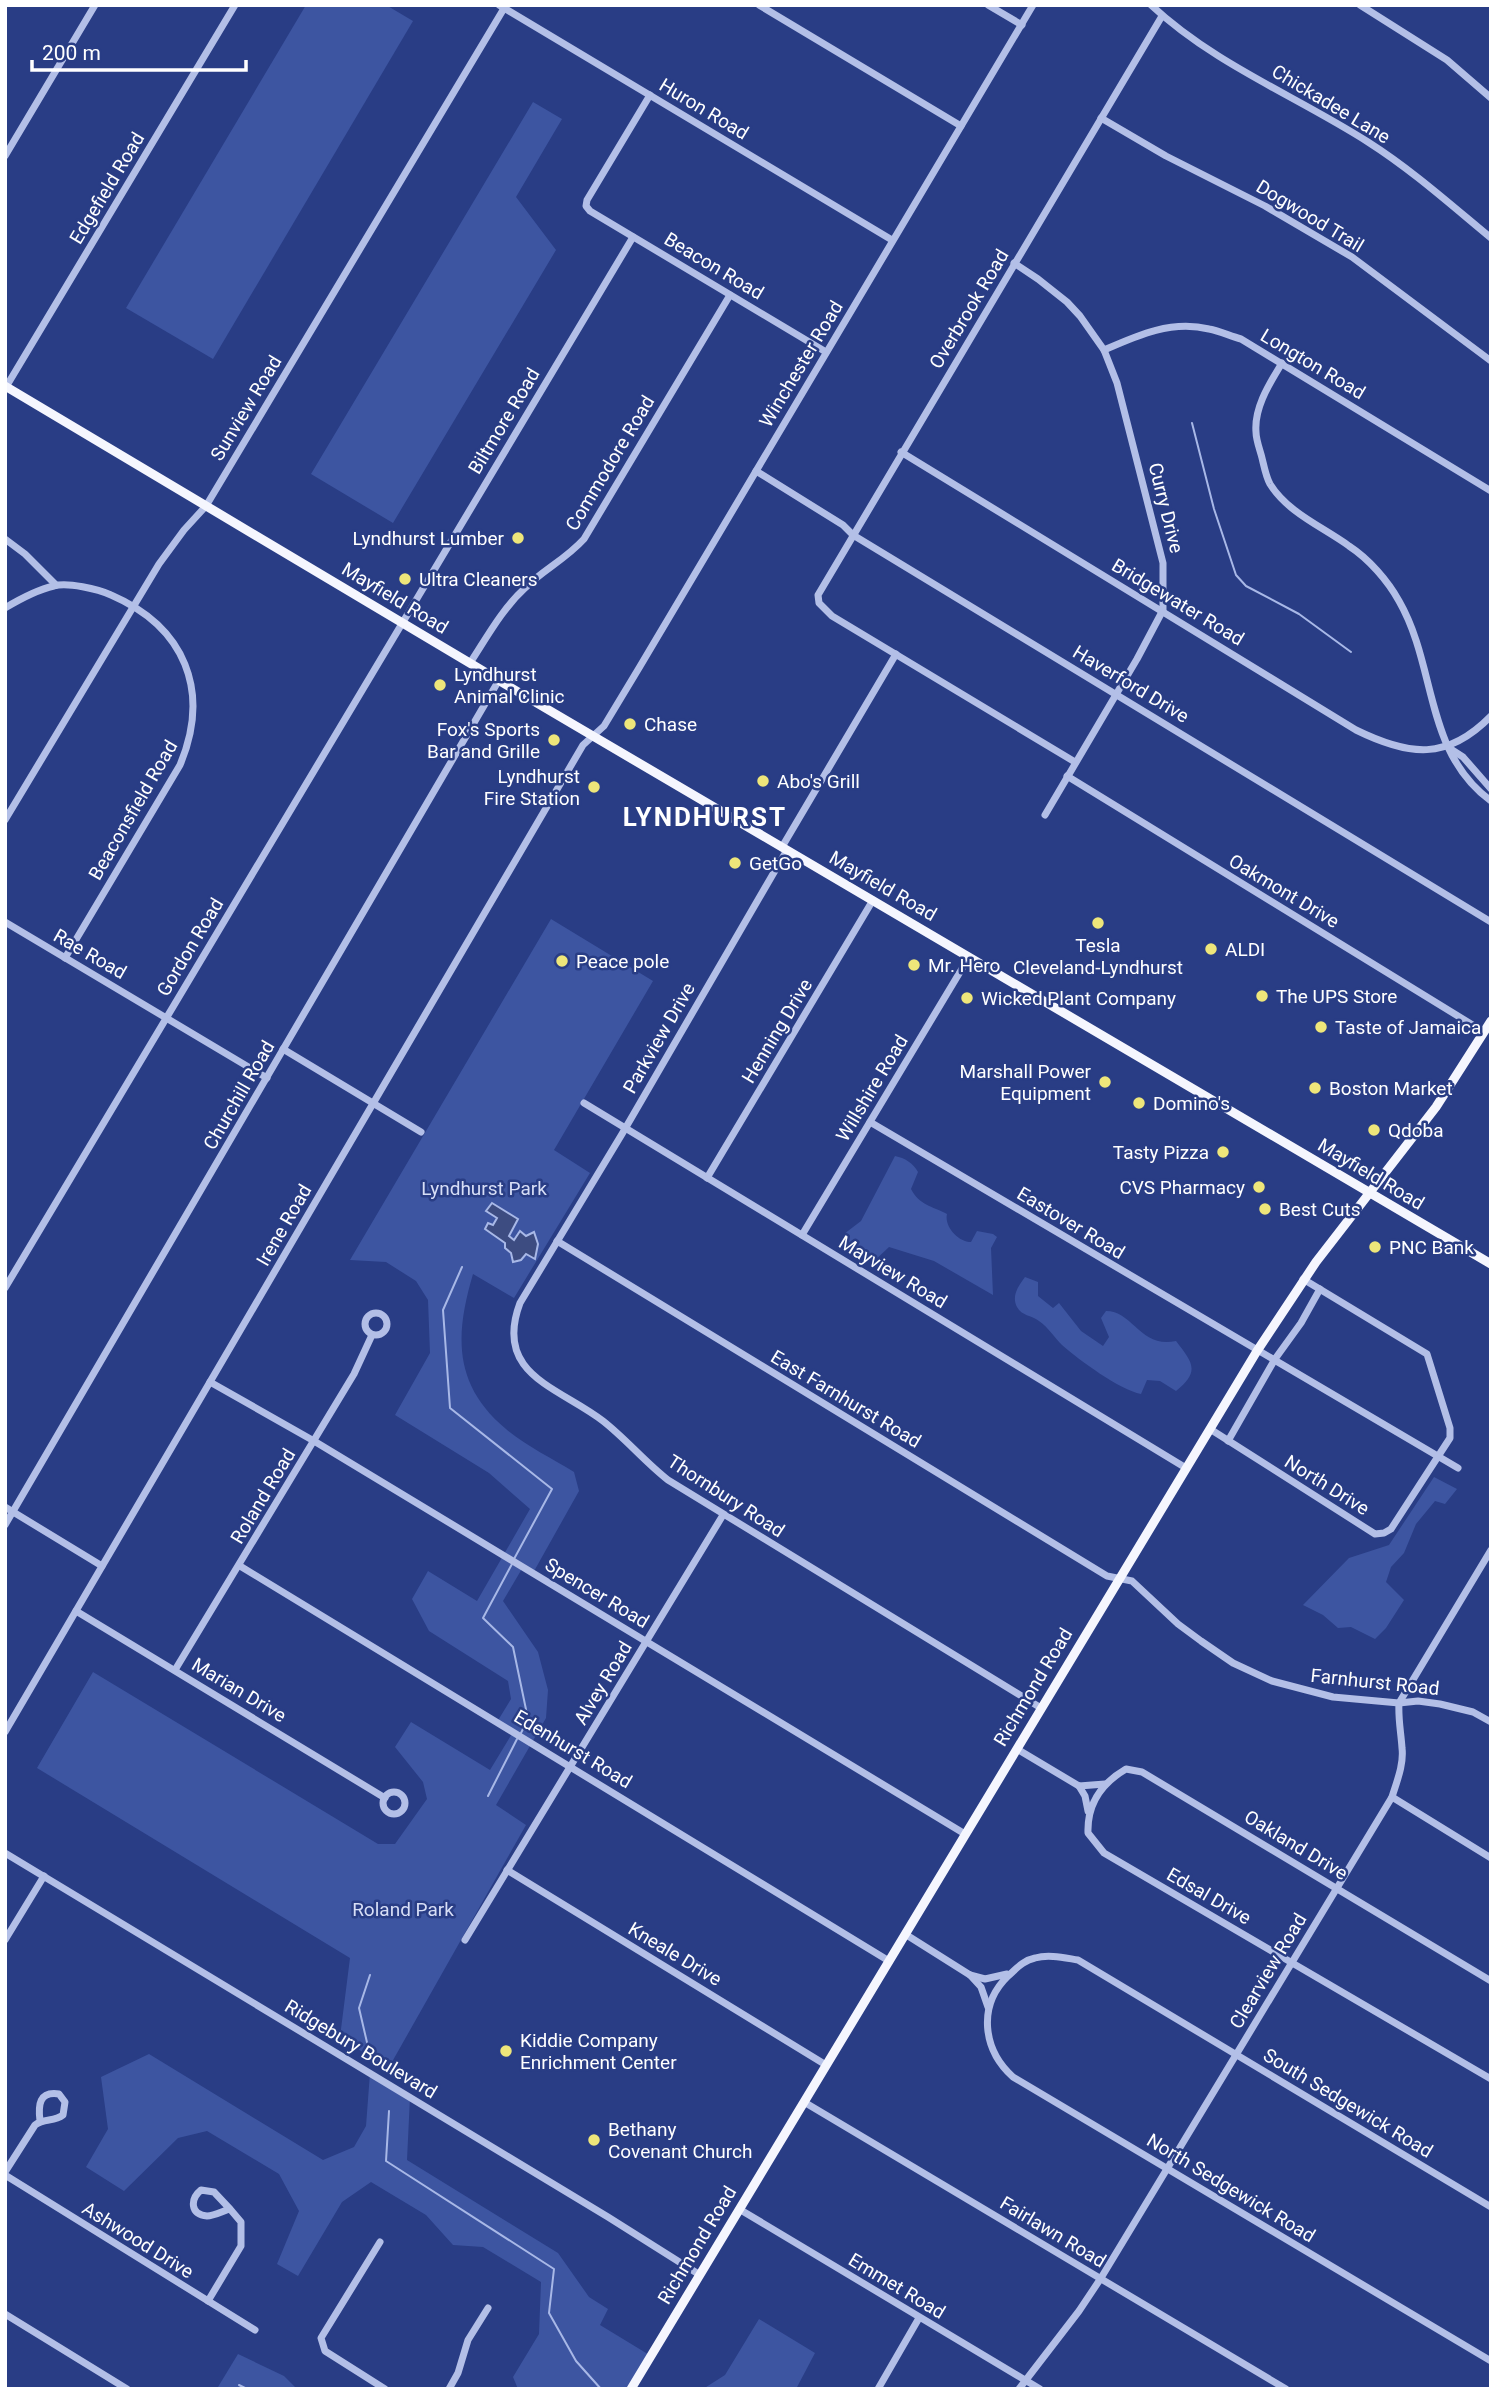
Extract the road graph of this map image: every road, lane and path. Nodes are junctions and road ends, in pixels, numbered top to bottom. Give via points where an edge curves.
1 (95, 5) edge
2 (235, 5) edge
3 (759, 5) edge
4 (988, 5) edge
5 (1033, 5) edge
6 (1150, 5) edge
7 (1360, 5) edge
8 (503, 6) edge
9 (1162, 16) junction
10 (1022, 25) junction
11 (650, 95) junction
12 (1491, 98) edge
13 (1101, 118) junction
14 (961, 126) junction
15 (5, 156) edge
16 (634, 237) junction
17 (1491, 238) edge
18 (892, 240) junction
19 (1014, 263) junction
20 (730, 295) junction
21 (1104, 350) junction
22 (826, 352) junction
23 (1491, 361) edge
24 (1282, 363) junction
25 (6, 386) edge
26 (901, 452) junction
27 (756, 471) junction
28 (1491, 491) edge
29 (206, 506) junction
30 (853, 535) junction
31 (5, 539) edge
32 (56, 585) junction
33 (134, 605) junction
34 (5, 608) edge
35 (1163, 610) junction
36 (401, 622) junction
37 (896, 654) junction
38 (470, 663) junction
39 (499, 680) junction
40 (1116, 693) junction
41 (1491, 716) edge
42 (593, 736) junction
43 (1448, 748) junction
44 (1075, 762) junction
45 (1067, 776) junction
46 (1491, 789) edge
47 (1491, 802) edge
48 (1045, 816) dead end
49 (5, 820) edge
50 (785, 849) junction
51 (873, 900) junction
52 (5, 922) edge
53 (1491, 922) edge
54 (970, 957) junction
55 (65, 958) junction
56 (167, 1017) junction
57 (1491, 1021) edge
58 (1484, 1032) junction
59 (284, 1049) junction
60 (267, 1078) junction
61 (373, 1103) junction
62 (584, 1103) dead end
63 (870, 1122) junction
64 (625, 1128) junction
65 (421, 1132) dead end
66 (707, 1178) junction
67 (1370, 1193) junction
68 (802, 1235) junction
69 (557, 1241) junction
70 (1491, 1264) edge
71 (1303, 1279) junction
72 (5, 1288) edge
73 (1320, 1289) junction
74 (372, 1335) dead end
75 (1257, 1351) junction
76 (1275, 1359) junction
77 (210, 1382) junction
78 (1210, 1429) junction
79 (314, 1441) junction
80 (1228, 1441) junction
81 (1439, 1456) junction
82 (1186, 1468) junction
83 (1458, 1468) dead end
84 (5, 1507) edge
85 (13, 1512) junction
86 (723, 1515) junction
87 (5, 1525) edge
88 (1491, 1550) edge
89 (102, 1566) junction
90 (240, 1566) junction
91 (1120, 1578) junction
92 (76, 1611) junction
93 (647, 1641) junction
94 (175, 1670) junction
95 (1399, 1703) junction
96 (1041, 1708) junction
97 (1491, 1722) edge
98 (5, 1732) edge
99 (1017, 1749) junction
100 (571, 1766) junction
101 (1105, 1784) junction
102 (1079, 1786) junction
103 (1392, 1797) junction
104 (384, 1798) dead end
105 (1089, 1814) junction
106 (965, 1834) junction
107 (5, 1853) edge
108 (1491, 1858) edge
109 (508, 1870) junction
110 (44, 1876) junction
111 (1336, 1887) junction
112 (905, 1934) junction
113 (5, 1940) edge
114 (465, 1940) dead end
115 (889, 1961) junction
116 (1292, 1962) junction
117 (1012, 1973) junction
118 (970, 1975) junction
119 (1491, 1980) edge
120 (987, 2013) junction
121 (1236, 2054) junction
122 (826, 2065) junction
123 (1491, 2079) edge
124 (804, 2102) junction
125 (40, 2121) junction
126 (1167, 2168) junction
127 (5, 2174) edge
128 (1491, 2207) edge
129 (230, 2208) junction
130 (740, 2209) junction
131 (380, 2242) dead end
132 (699, 2275) junction
133 (1101, 2278) junction
134 (208, 2301) junction
135 (488, 2308) dead end
136 (5, 2314) edge
137 (919, 2318) junction
138 (255, 2330) dead end
139 (1491, 2361) edge
140 (1026, 2381) junction
141 (127, 2389) edge
142 (385, 2389) edge
143 (449, 2389) edge
144 (631, 2389) edge
145 (878, 2389) edge
146 (1019, 2389) edge
147 (1040, 2389) edge
148 (1286, 2389) edge

1 - 15 street
2 - 25 street, Edgefield Road
3 - 14 street
4 - 10 street
5 - 10 street, Winchester Road
6 - 9 street, Chickadee Lane
7 - 12 street via 1447,60
8 - 11 street, Huron Road
8 - 29 street, Sunview Road
9 - 13 street, Overbrook Road
9 - 17 street, Chickadee Lane via 1233,66 1370,143
10 - 14 street, Winchester Road
11 - 16 street, Beacon Road via 586,206
11 - 18 street, Huron Road
13 - 19 street, Overbrook Road
13 - 23 street, Dogwood Trail via 1352,257
14 - 18 street, Winchester Road
16 - 20 street, Beacon Road
16 - 36 street, Biltmore Road
18 - 22 street, Winchester Road
19 - 21 street, Curry Drive via 1067,302
19 - 26 street, Overbrook Road
20 - 22 street, Beacon Road
20 - 38 street, Commodore Road via 584,539 512,600
21 - 24 street, Longton Road via 1147,331 1175,326 1209,328 1241,339
21 - 35 street, Curry Drive via 1163,563
22 - 27 street, Winchester Road
24 - 28 street, Longton Road
24 - 43 street via 1260,405 1256,432 1270,483 1297,513 1352,547 1399,600 1413,630
25 - 29 main road, Mayfield Road
26 - 30 street, Overbrook Road
26 - 35 street, Bridgewater Road
27 - 30 street, Haverford Drive
27 - 42 street, Winchester Road via 604,726
29 - 33 street, Sunview Road via 170,548
29 - 36 main road, Mayfield Road
30 - 37 street, Overbrook Road via 818,595 819,603 832,617
30 - 40 street, Haverford Drive
31 - 32 street
32 - 33 street, Beaconsfield Road via 103,592
32 - 34 street
33 - 49 street, Sunview Road
33 - 55 street, Beaconsfield Road via 167,634 191,679 195,711 190,743
35 - 40 street, Curry Drive
35 - 43 street, Bridgewater Road via 1375,739 1405,748
36 - 38 main road, Mayfield Road
36 - 56 street, Gordon Road
37 - 44 street
37 - 50 street, Parkview Drive
38 - 39 main road, Mayfield Road
39 - 42 main road, Mayfield Road
39 - 59 street, Churchill Road
40 - 44 street, Curry Drive
40 - 53 street, Haverford Drive
41 - 43 street
42 - 50 main road, Mayfield Road
42 - 61 street, Irene Road via 583,745
43 - 46 street via 1463,757
43 - 47 street via 1463,775
44 - 45 street, Curry Drive
45 - 48 street, Curry Drive
45 - 58 street, Oakmont Drive
50 - 51 main road, Mayfield Road
50 - 64 street, Parkview Drive
51 - 54 main road, Mayfield Road
51 - 66 street, Henning Drive
52 - 55 street, Rae Road
54 - 63 street, Willshire Road
54 - 67 main road, Mayfield Road
55 - 56 street, Rae Road
56 - 60 street, Rae Road
56 - 72 street, Gordon Road
57 - 58 main road, Richmond Road
58 - 67 main road, Richmond Road via 1436,1107
59 - 60 street, Churchill Road
59 - 61 street
60 - 85 street, Churchill Road
61 - 65 street
61 - 77 street, Irene Road
62 - 64 street, Mayview Road
63 - 68 street, Willshire Road
63 - 75 street, Eastover Road
64 - 66 street, Mayview Road
64 - 69 street, Parkview Drive
66 - 68 street, Mayview Road
67 - 70 main road, Mayfield Road
67 - 71 main road, Richmond Road
68 - 82 street, Mayview Road
69 - 86 street, Thornbury Road via 515,1317 513,1332 520,1362 538,1380 602,1420 668,1480
69 - 91 street, East Farnhurst Road via 1107,1576
71 - 73 street, North Drive
71 - 75 main road, Richmond Road
73 - 76 street
73 - 81 street, North Drive via 1427,1354 1450,1428 1450,1438
74 - 79 street, Roland Road
75 - 76 street, Eastover Road
75 - 78 main road, Richmond Road
76 - 80 street
76 - 81 street, Eastover Road
77 - 79 street, Spencer Road
77 - 89 street, Irene Road
78 - 80 street, North Drive
78 - 82 main road, Richmond Road
79 - 90 street, Roland Road
79 - 93 street, Spencer Road
80 - 81 street, North Drive via 1375,1534 1391,1529
81 - 83 street, Eastover Road
82 - 91 main road, Richmond Road
84 - 85 street
85 - 87 street, Churchill Road
85 - 89 street
86 - 93 street, Alvey Road
86 - 96 street, Thornbury Road
88 - 95 street
89 - 92 street, Irene Road
90 - 94 street, Roland Road
90 - 100 street, Edenhurst Road
91 - 95 street, Farnhurst Road via 1132,1581 1201,1642 1272,1681 1333,1697
91 - 96 main road, Richmond Road
92 - 94 street, Marian Drive
92 - 98 street, Irene Road
93 - 100 street, Alvey Road
93 - 106 street, Spencer Road
94 - 104 street, Marian Drive
95 - 97 street, Farnhurst Road via 1440,1704
95 - 103 street, Clearview Road via 1403,1750
96 - 99 main road, Richmond Road
99 - 102 street
99 - 106 main road, Richmond Road
100 - 109 street, Alvey Road
100 - 115 street, Edenhurst Road
101 - 102 street
101 - 105 street
101 - 111 street, Oakland Drive via 1126,1769 1142,1772
102 - 105 street, Edsal Drive
103 - 108 street
103 - 111 street, Clearview Road
105 - 116 street, Edsal Drive via 1088,1833 1104,1853
106 - 112 main road, Richmond Road
107 - 110 street, Ridgebury Boulevard
109 - 114 street, Alvey Road
109 - 122 street, Kneale Drive
110 - 113 street
110 - 132 street, Ridgebury Boulevard
111 - 116 street, Clearview Road
111 - 119 street, Oakland Drive
112 - 115 main road, Richmond Road
112 - 118 street
115 - 122 main road, Richmond Road
116 - 121 street, Clearview Road
116 - 123 street, Edsal Drive
117 - 118 street via 985,1979
117 - 120 street, South Sedgewick Road
117 - 121 street, South Sedgewick Road via 1035,1958 1078,1960
118 - 120 street, North Sedgewick Road via 981,1987
120 - 126 street, North Sedgewick Road via 988,2038 995,2056 1013,2077
121 - 126 street, Clearview Road
121 - 128 street, South Sedgewick Road
122 - 124 main road, Richmond Road
124 - 130 main road, Richmond Road
124 - 133 street, Fairlawn Road
125 - 125 street via 51,2122 63,2115 65,2102 59,2094 39,2101
125 - 127 street
126 - 133 street, Clearview Road
126 - 139 street, North Sedgewick Road
127 - 134 street, Ashwood Drive
129 - 129 street via 202,2215 192,2204 193,2198 201,2190 214,2192
129 - 134 street via 241,2222 240,2246
130 - 132 main road, Richmond Road
130 - 137 street, Emmet Road
131 - 142 street via 321,2338 325,2351
132 - 144 main road, Richmond Road
133 - 140 street, Clearview Road
133 - 148 street, Fairlawn Road
134 - 138 street, Ashwood Drive
135 - 143 street via 468,2340
136 - 141 street
137 - 140 street, Emmet Road
137 - 145 street
140 - 146 street, Clearview Road
140 - 147 street, Emmet Road

